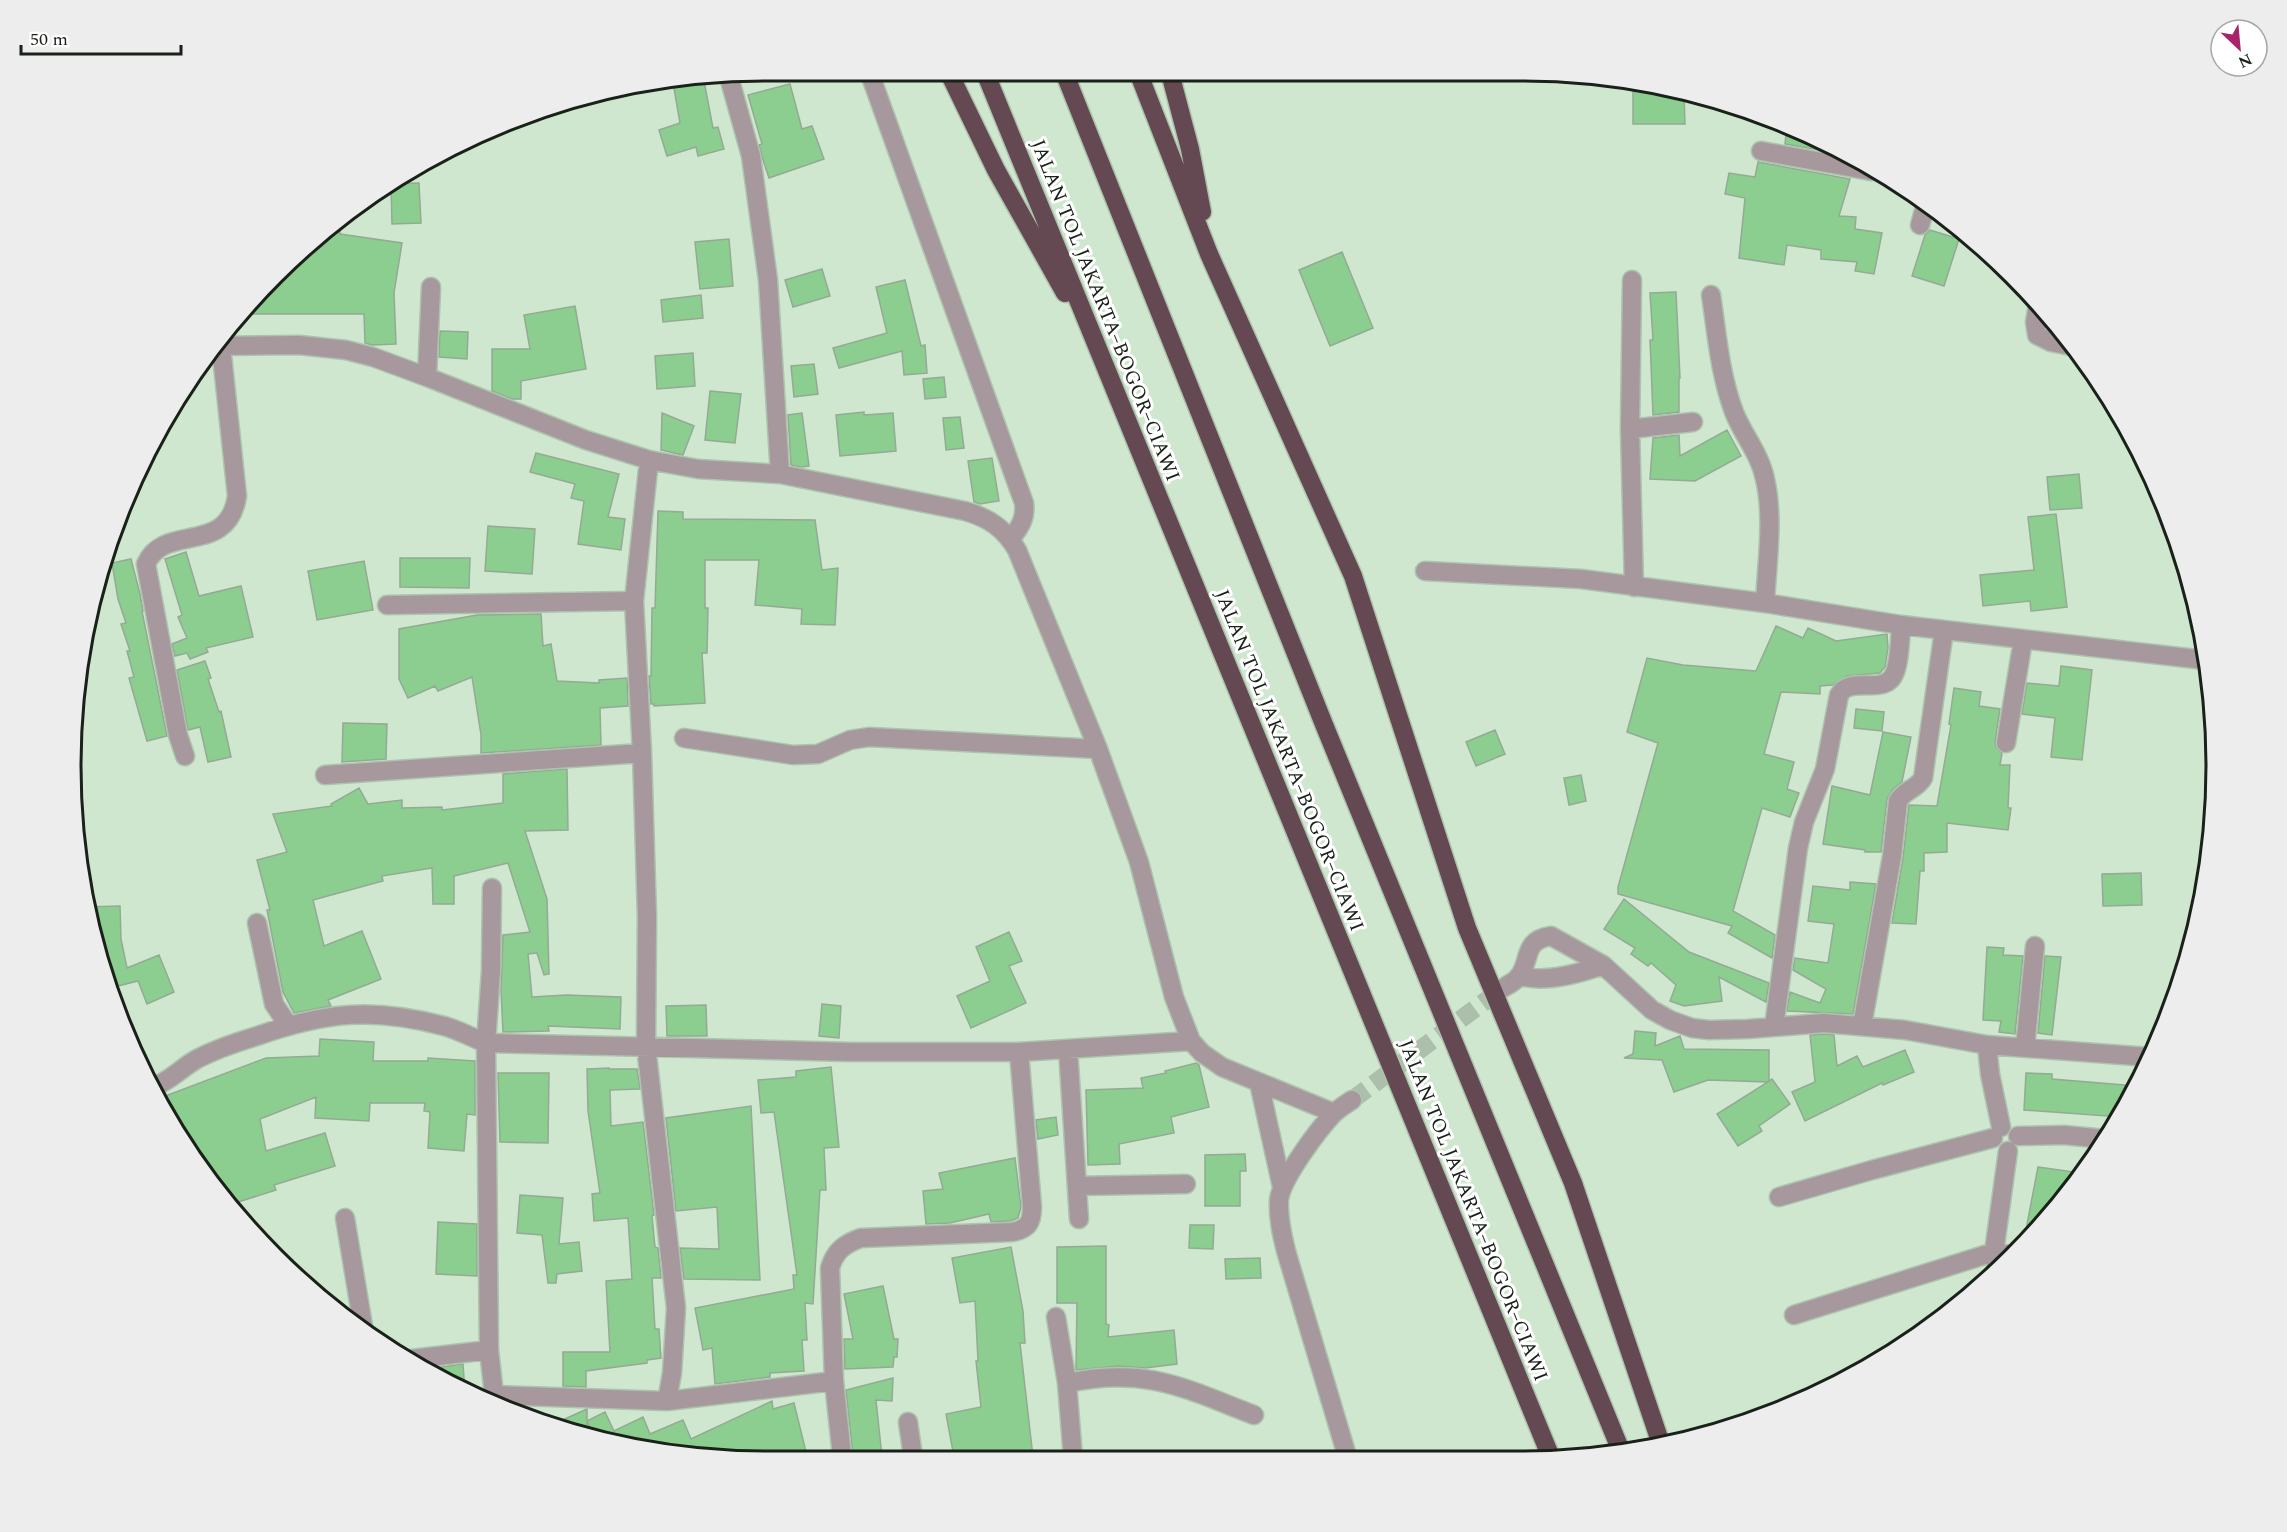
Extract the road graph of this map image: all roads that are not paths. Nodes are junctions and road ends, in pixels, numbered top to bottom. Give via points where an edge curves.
1 (873, 81) edge
2 (953, 81) edge
3 (989, 81) edge
4 (1068, 81) edge
5 (1142, 81) edge
6 (1172, 81) edge
7 (731, 82) edge
8 (1761, 152) dead end
9 (1855, 168) edge
10 (1924, 212) edge
11 (1920, 225) dead end
12 (1209, 254) junction
13 (1632, 280) dead end
14 (431, 287) dead end
15 (1711, 295) dead end
16 (2036, 315) edge
17 (2060, 344) edge
18 (225, 346) edge
19 (218, 355) edge
20 (1102, 360) junction
21 (427, 377) junction
22 (1693, 422) dead end
23 (1630, 429) junction
24 (649, 460) junction
25 (780, 474) junction
26 (1010, 539) junction
27 (1425, 571) dead end
28 (1634, 587) junction
29 (634, 601) junction
30 (1766, 603) junction
31 (387, 605) dead end
32 (1901, 625) junction
33 (1944, 630) junction
34 (2023, 640) junction
35 (2197, 659) edge
36 (684, 738) dead end
37 (2006, 743) dead end
38 (1098, 749) junction
39 (642, 753) junction
40 (185, 756) dead end
41 (325, 775) dead end
42 (492, 888) dead end
43 (257, 923) dead end
44 (2035, 946) dead end
45 (1603, 965) junction
46 (1520, 976) junction
47 (1503, 988) tunnel mouth
48 (288, 1025) junction
49 (1862, 1026) junction
50 (1774, 1027) junction
51 (1191, 1041) junction
52 (486, 1043) junction
53 (1987, 1045) junction
54 (646, 1046) junction
55 (2025, 1048) junction
56 (1068, 1049) junction
57 (1019, 1053) junction
58 (2141, 1056) edge
59 (1259, 1083) junction
60 (160, 1085) edge
61 (1352, 1100) tunnel mouth
62 (1334, 1113) junction
63 (1997, 1133) junction
64 (2096, 1138) edge
65 (2013, 1144) junction
66 (1186, 1184) dead end
67 (1077, 1186) junction
68 (1282, 1187) junction
69 (1779, 1197) dead end
70 (345, 1218) dead end
71 (1078, 1219) dead end
72 (2001, 1253) edge
73 (1995, 1260) edge
74 (1794, 1315) dead end
75 (1056, 1317) dead end
76 (362, 1319) edge
77 (489, 1350) junction
78 (421, 1358) edge
79 (834, 1381) junction
80 (1067, 1383) junction
81 (490, 1392) edge
82 (507, 1400) edge
83 (667, 1401) junction
84 (1254, 1415) dead end
85 (908, 1422) dead end
86 (1659, 1437) edge
87 (1618, 1444) edge
88 (1548, 1450) edge
89 (841, 1451) edge
90 (912, 1451) edge
91 (1072, 1451) edge
92 (1346, 1451) edge

1 - 26 street via 1024,503 1024,518
2 - 20 highway via 996,170
3 - 20 highway, JALAN TOL JAKARTA–BOGOR–CIAWI
4 - 87 highway via 1323,722
5 - 12 highway
6 - 12 highway via 1190,149
7 - 25 street via 751,156 768,280
8 - 9 street
10 - 11 street
12 - 86 highway via 1353,576 1467,928 1573,1183
13 - 23 street
14 - 21 street
15 - 30 street via 1722,373 1735,415 1760,463 1767,490
16 - 17 street via 2037,334
18 - 21 street via 321,346 373,357
19 - 40 street via 236,508 228,522 217,530 166,544 154,550 146,564
20 - 88 highway, JALAN TOL JAKARTA–BOGOR–CIAWI
21 - 24 street via 575,436
22 - 23 street
23 - 28 street
24 - 25 street via 698,469
24 - 29 street
25 - 26 street via 965,511 989,520
26 - 38 street
27 - 28 street via 1581,579
28 - 30 street
29 - 31 street
29 - 39 street
30 - 32 street
32 - 33 street
32 - 50 street via 1895,673 1888,682 1848,686 1839,695 1825,769 1798,848
33 - 34 street
33 - 49 street via 1923,778 1898,801
34 - 35 street
34 - 37 street
36 - 38 street via 793,755 818,754 850,740 869,737
38 - 51 street via 1139,862 1174,997
39 - 41 street
39 - 54 street
42 - 52 street
43 - 48 street via 274,1004
44 - 55 street
45 - 46 street via 1563,976
45 - 46 street via 1551,936 1543,937 1527,955
45 - 50 street via 1652,1010 1692,1028
46 - 47 street
48 - 52 street via 350,1013 370,1014 447,1027
48 - 60 street via 197,1060
49 - 50 street via 1824,1023
49 - 53 street
51 - 56 street
51 - 59 street via 1222,1067
52 - 54 street
52 - 77 street
53 - 55 street
53 - 63 street
54 - 57 street
54 - 83 street via 676,1308
55 - 58 street
56 - 57 street
56 - 67 street
57 - 79 street via 1031,1222 1012,1232 861,1238 840,1248 830,1268
59 - 62 street
59 - 68 street
61 - 62 street
62 - 68 street
63 - 65 street via 2008,1127 2014,1130
63 - 69 street
64 - 65 street via 2064,1135
65 - 72 street
66 - 67 street
67 - 71 street
68 - 92 street via 1279,1217 1286,1251
70 - 76 street
73 - 74 street
75 - 80 street
77 - 78 street
77 - 81 street
79 - 83 street
79 - 89 street
80 - 84 street via 1120,1377 1156,1379
80 - 91 street
82 - 83 street
85 - 90 street

